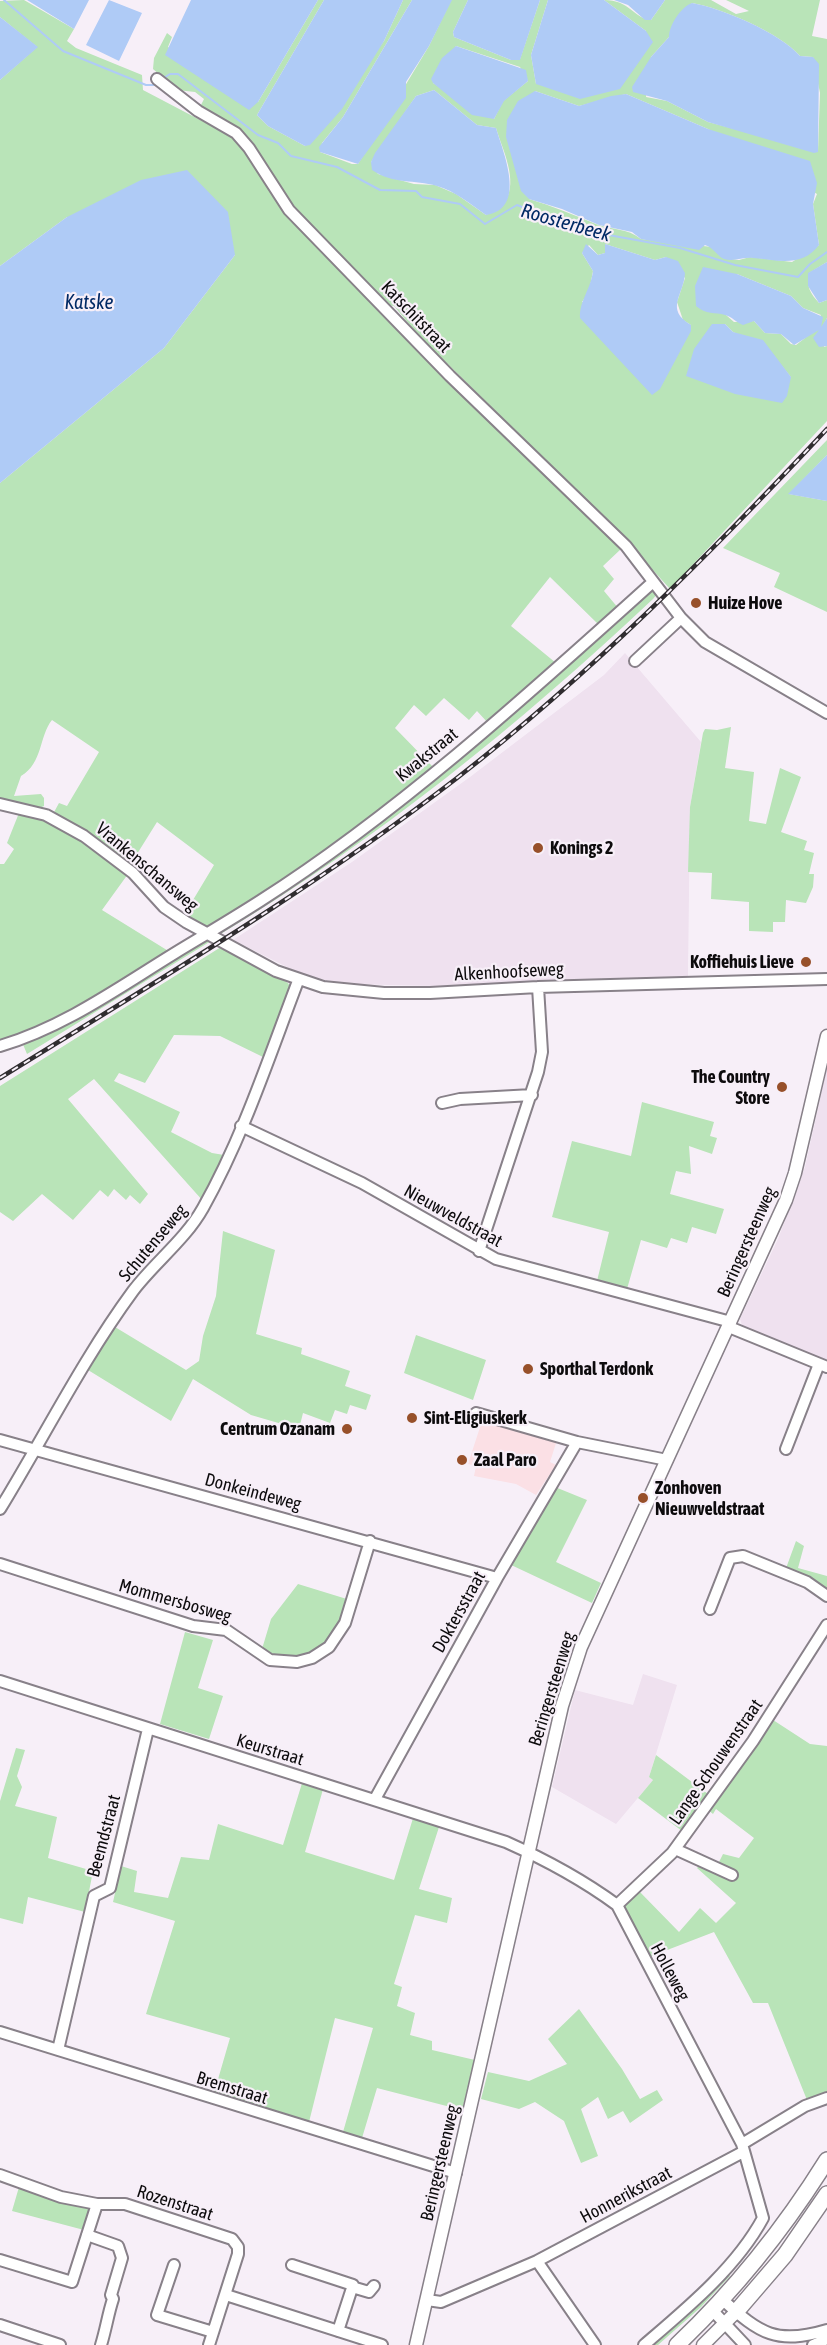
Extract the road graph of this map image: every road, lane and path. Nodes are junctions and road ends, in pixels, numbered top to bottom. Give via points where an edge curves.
1 (157, 79) dead end
2 (653, 582) junction
3 (681, 618) junction
4 (635, 661) dead end
5 (827, 713) edge
6 (0, 804) edge
7 (206, 934) junction
8 (827, 979) edge
9 (297, 981) junction
10 (538, 987) junction
11 (827, 1036) edge
12 (827, 1041) edge
13 (0, 1046) edge
14 (532, 1095) junction
15 (442, 1103) dead end
16 (241, 1126) junction
17 (479, 1251) junction
18 (730, 1324) junction
19 (823, 1366) edge
20 (476, 1413) dead end
21 (0, 1440) edge
22 (577, 1442) junction
23 (35, 1449) junction
24 (786, 1449) dead end
25 (667, 1460) junction
26 (0, 1509) edge
27 (370, 1541) junction
28 (0, 1564) edge
29 (497, 1578) junction
30 (827, 1596) edge
31 (710, 1609) dead end
32 (827, 1625) edge
33 (0, 1681) edge
34 (148, 1729) junction
35 (375, 1799) junction
36 (675, 1849) junction
37 (530, 1852) junction
38 (732, 1875) dead end
39 (617, 1905) junction
40 (0, 2032) edge
41 (58, 2050) junction
42 (827, 2098) edge
43 (742, 2148) junction
44 (827, 2160) edge
45 (456, 2173) junction
46 (0, 2175) edge
47 (827, 2194) edge
48 (97, 2204) junction
49 (87, 2235) junction
50 (0, 2260) edge
51 (537, 2261) junction
52 (174, 2265) dead end
53 (292, 2265) dead end
54 (374, 2286) dead end
55 (352, 2287) junction
56 (226, 2295) junction
57 (427, 2300) junction
58 (718, 2306) junction
59 (731, 2318) junction
60 (0, 2325) edge
61 (827, 2330) edge
62 (338, 2331) junction
63 (213, 2332) junction
64 (766, 2340) edge
65 (814, 2341) edge
66 (60, 2345) edge
67 (101, 2345) edge
68 (209, 2345) edge
69 (382, 2345) edge
70 (416, 2345) edge
71 (595, 2345) edge
72 (644, 2345) edge
73 (677, 2345) edge
74 (703, 2345) edge
75 (745, 2345) edge

1 - 2 street, Katschitstraat via 198,111 236,133 289,210 450,376 626,546
2 - 3 street, Katschitstraat
2 - 7 street, Kwakstraat via 473,739 364,827
3 - 4 street
3 - 5 street, Katschitstraat via 715,650
6 - 7 street, Vrankenschansweg via 46,815 84,836 133,873 164,907
7 - 9 street, Alkenhoofseweg
7 - 13 street, Kwakstraat via 59,1024
8 - 10 street, Alkenhoofseweg
9 - 10 street, Alkenhoofseweg via 346,991 384,993
9 - 16 street, Schutenseweg
10 - 14 street via 542,1052
11 - 12 main road, Beringersteenweg
12 - 18 main road, Beringersteenweg via 786,1200
14 - 15 street
14 - 17 street
16 - 17 street, Nieuwveldstraat via 362,1183
16 - 23 street, Schutenseweg via 199,1214 134,1290
17 - 18 street, Nieuwveldstraat via 519,1266
18 - 19 street, Nieuwveldstraat
18 - 25 main road, Beringersteenweg
19 - 24 street
20 - 22 street
21 - 23 street, Donkeindeweg
22 - 25 street
22 - 29 street, Doktersstraat
23 - 26 street, Schutenseweg
23 - 27 street, Donkeindeweg
25 - 37 main road, Beringersteenweg via 581,1647 562,1706
27 - 28 street, Mommersbosweg via 340,1634 321,1653 297,1662 270,1660 226,1630 193,1626
27 - 29 street, Donkeindeweg
29 - 35 street, Doktersstraat
30 - 31 street via 807,1582 743,1556 730,1558
32 - 36 street, Lange Schouwenstraat via 753,1742
33 - 34 street, Keurstraat
34 - 35 street, Keurstraat
34 - 41 street, Beemdstraat via 110,1888 94,1896
35 - 37 street, Keurstraat
36 - 38 street
36 - 39 street, Lange Schouwenstraat
37 - 39 street
37 - 45 main road, Beringersteenweg
39 - 43 street, Holleweg
40 - 41 street, Bremstraat
41 - 45 street, Bremstraat
42 - 43 street, Honnerikstraat via 805,2106
43 - 51 street, Honnerikstraat
43 - 72 street, Holleweg via 763,2218 711,2284
44 - 58 highway via 769,2247
45 - 57 main road, Beringersteenweg
46 - 48 street, Rozenstraat via 61,2197
47 - 59 highway via 785,2255
48 - 49 street
48 - 56 street, Rozenstraat via 125,2204 232,2239 238,2254
49 - 50 street via 72,2282
49 - 67 street via 118,2246 122,2258
51 - 57 street, Honnerikstraat via 441,2302
51 - 71 street
52 - 63 street via 157,2315
53 - 55 street via 353,2284
54 - 55 street via 369,2292
55 - 62 street
56 - 62 street
56 - 63 street, Rozenstraat
57 - 70 main road, Beringersteenweg
58 - 59 street
58 - 73 highway
59 - 64 street
59 - 74 main road
59 - 75 street
60 - 66 street
61 - 65 street
62 - 69 street
63 - 68 street, Rozenstraat
64 - 65 street

